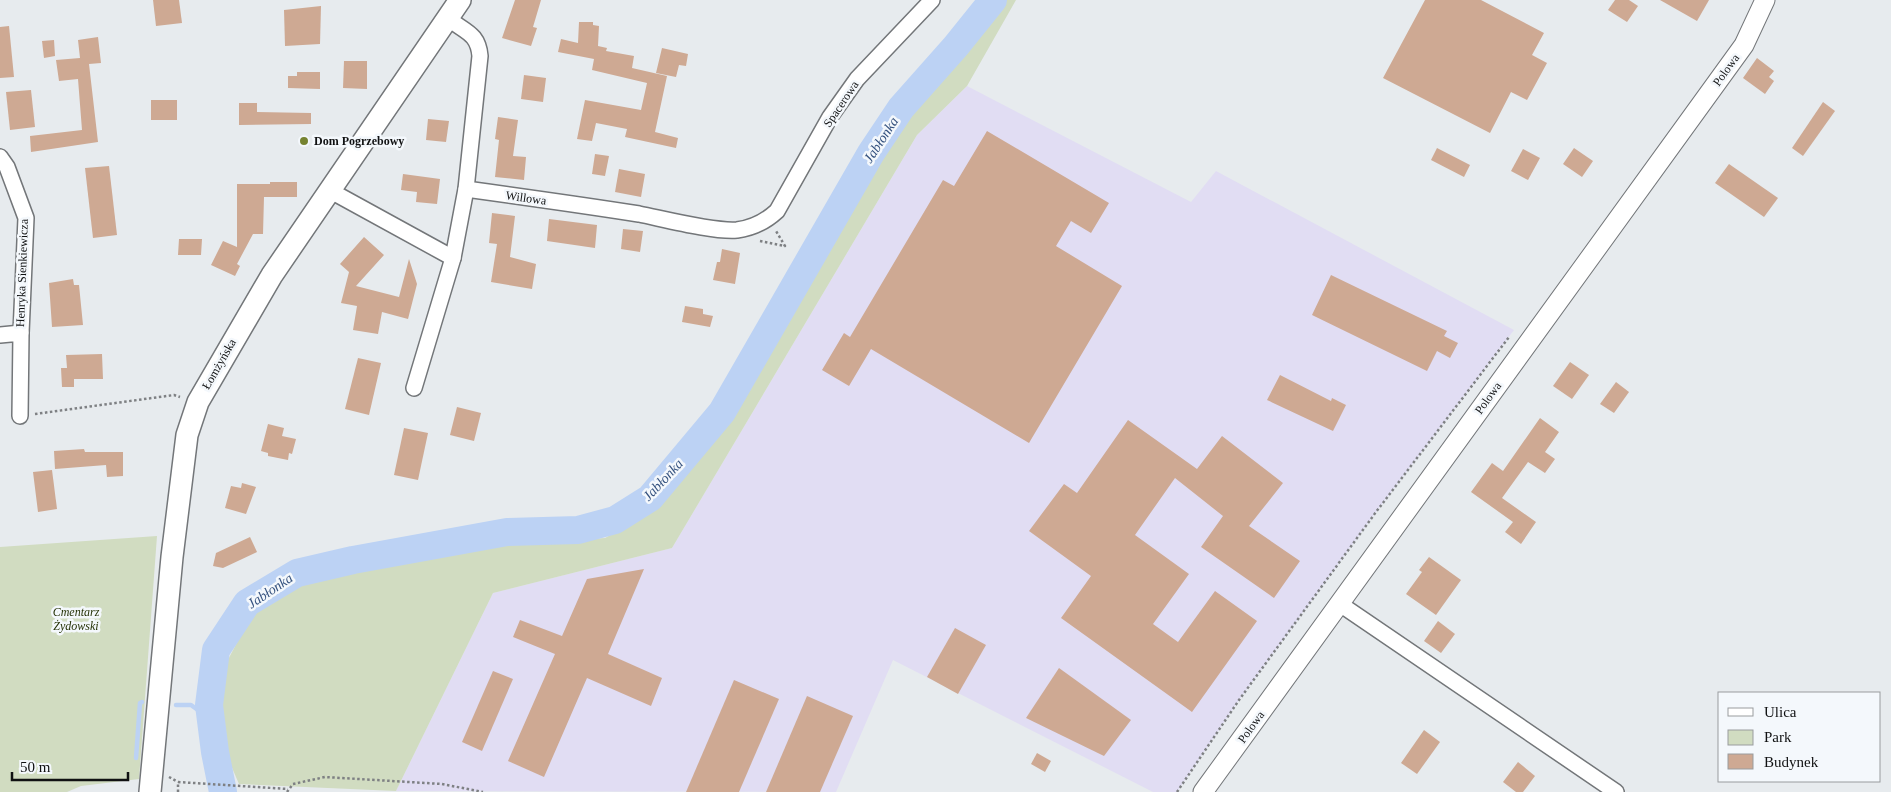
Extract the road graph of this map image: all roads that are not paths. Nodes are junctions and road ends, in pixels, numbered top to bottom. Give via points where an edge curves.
1 (460, 0) edge
2 (932, 0) edge
3 (1765, 0) edge
4 (449, 19) junction
5 (0, 157) edge
6 (466, 189) junction
7 (329, 190) junction
8 (770, 224) joint
9 (453, 258) junction
10 (21, 333) junction
11 (0, 335) edge
12 (414, 388) dead end
13 (20, 416) road end
14 (1340, 604) junction
15 (150, 792) edge
16 (1204, 792) edge
17 (1616, 792) edge

1 - 4 main road, Łomżyńska
2 - 8 street, Spacerowa via 857,79 830,118
3 - 14 street, Polowa via 1744,45
4 - 6 street via 474,36 479,46
4 - 7 main road, Łomżyńska
5 - 10 street, Henryka Sienkiewicza via 8,167 26,218
6 - 8 street, Willowa via 734,230
6 - 9 street
7 - 9 street
7 - 15 main road, Łomżyńska via 272,275 198,402 187,434
9 - 12 street
10 - 11 street
10 - 13 street, Henryka Sienkiewicza
14 - 16 street, Polowa
14 - 17 street

